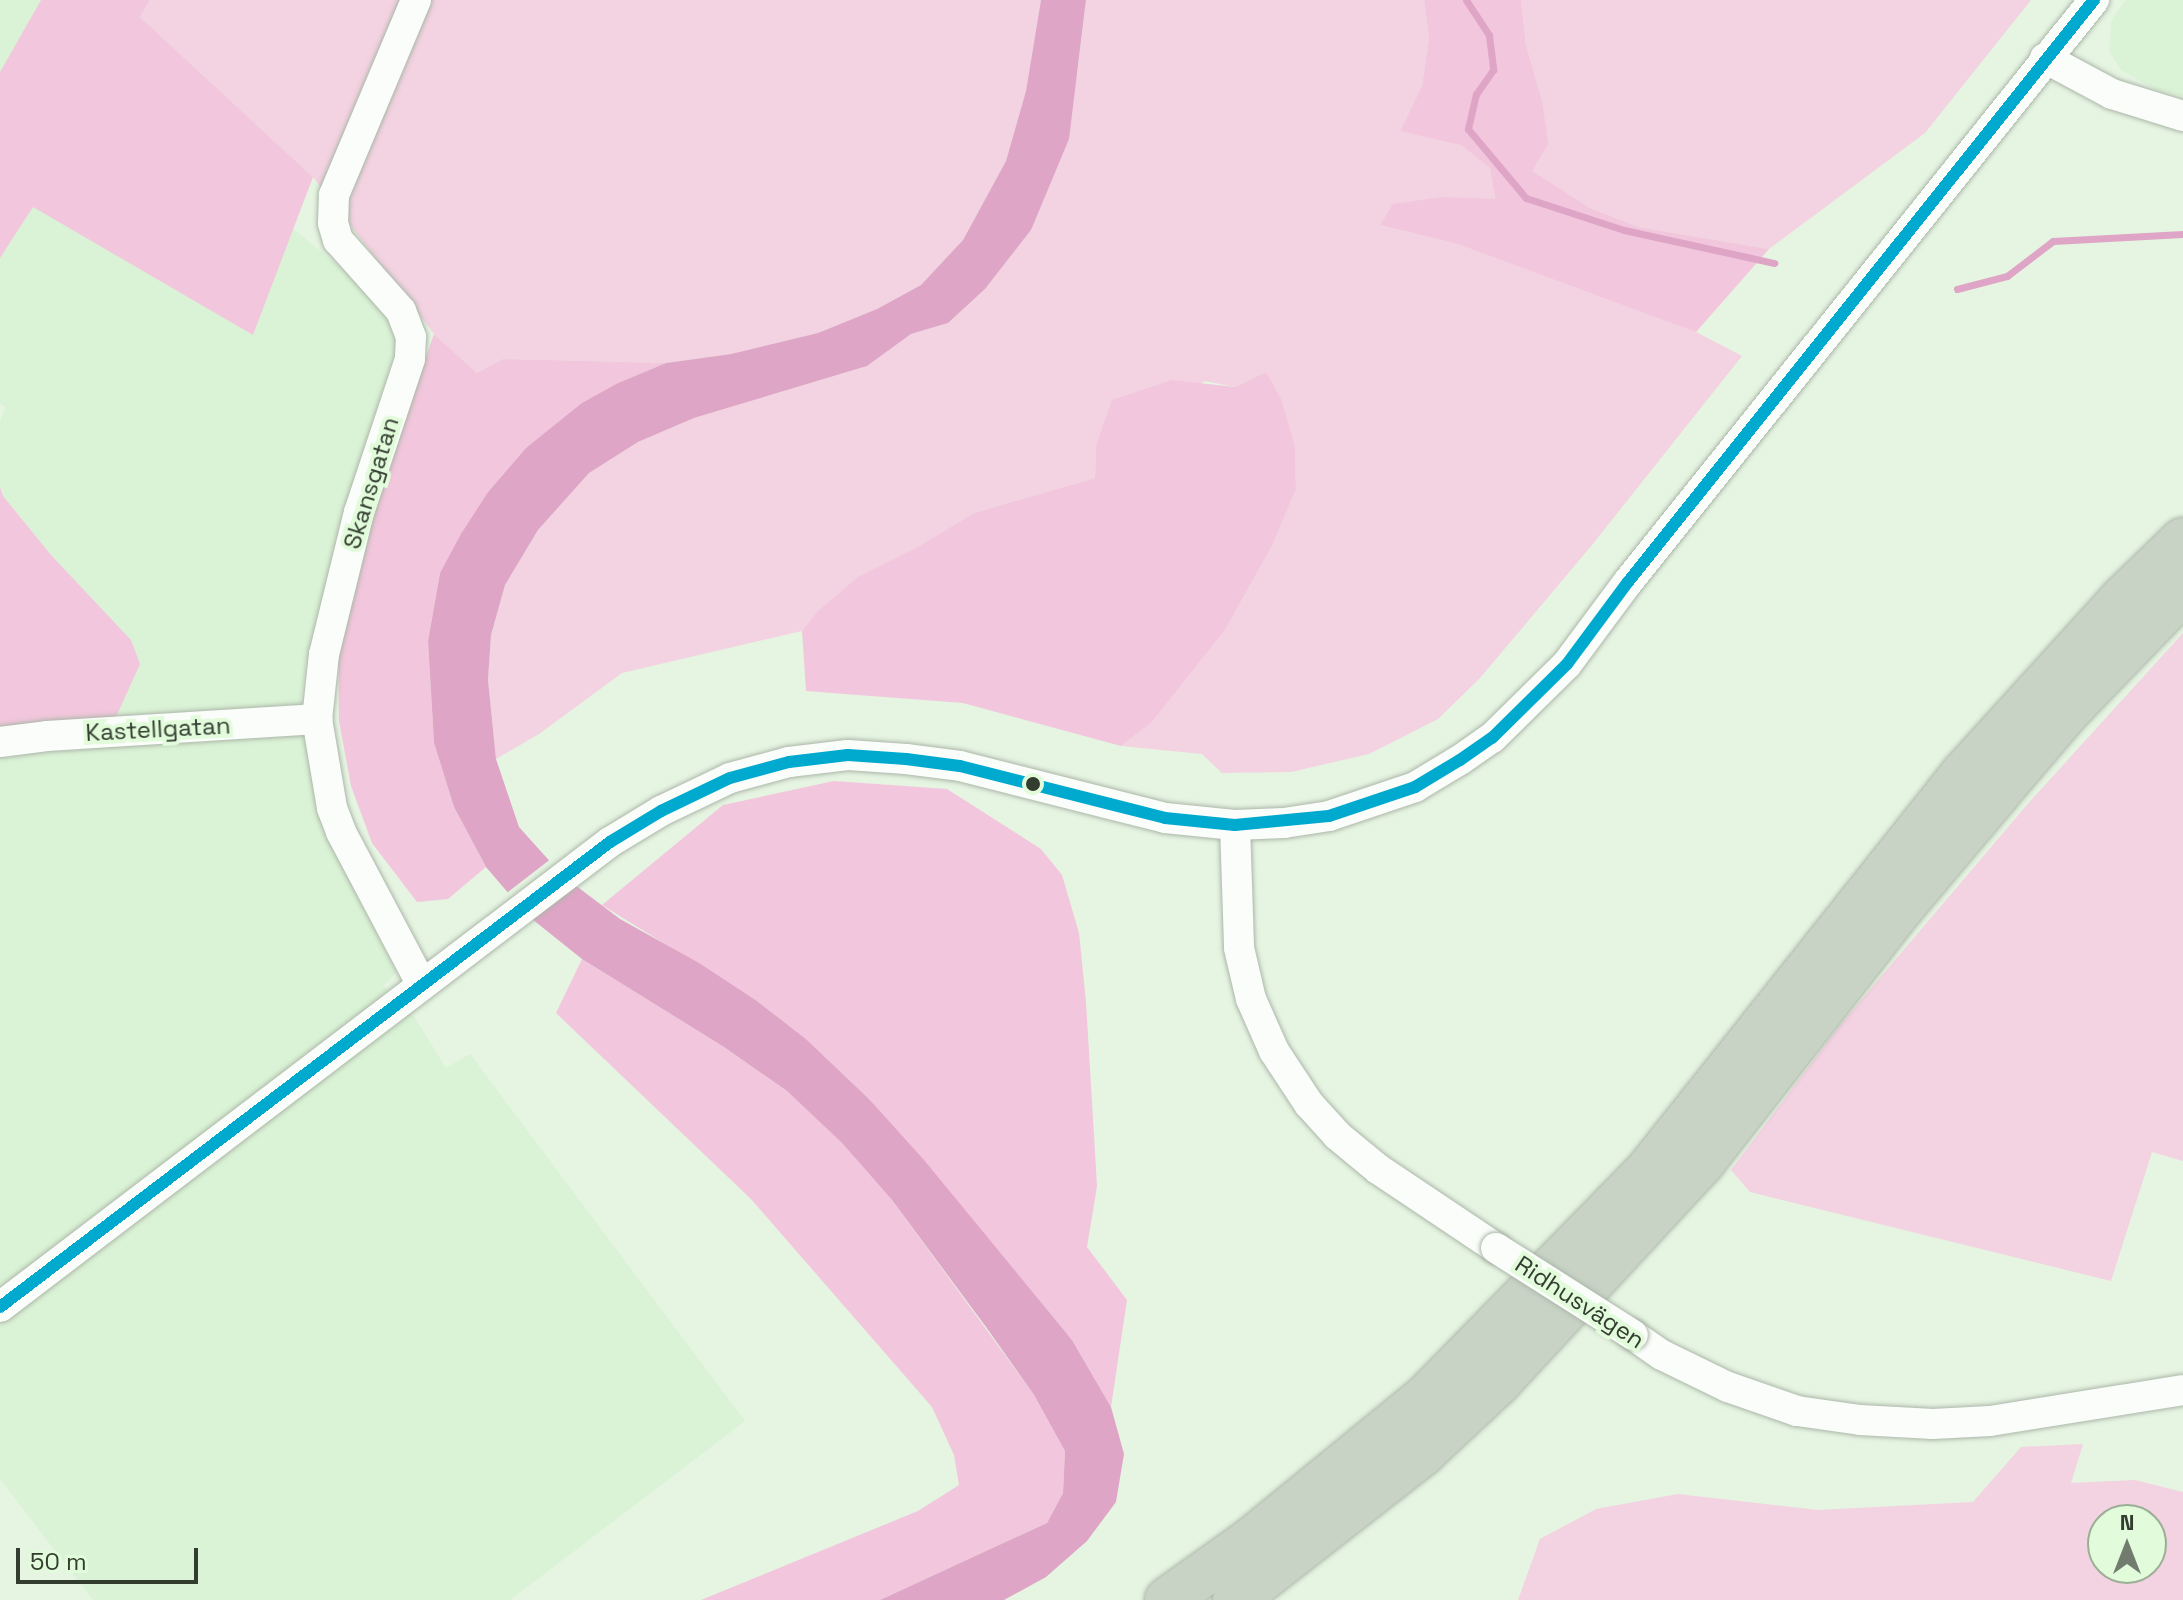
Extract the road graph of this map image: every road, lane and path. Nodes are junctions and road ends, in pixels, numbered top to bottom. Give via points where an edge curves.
1 (416, 0) edge
2 (2094, 0) edge
3 (2045, 58) junction
4 (2183, 116) edge
5 (2183, 540) edge
6 (2183, 592) edge
7 (317, 719) junction
8 (0, 742) edge
9 (1235, 825) junction
10 (422, 985) junction
11 (0, 1307) edge
12 (2183, 1390) edge
13 (1167, 1600) edge
14 (1235, 1600) edge

1 - 7 street, Skansgatan via 334,195 338,240 401,311 411,337 410,359 359,512 324,654
2 - 3 street
3 - 4 street via 2112,94
3 - 9 street via 1567,664 1510,721 1415,787 1329,816
5 - 13 highway via 2122,599 1963,774 1649,1169 1426,1397 1251,1540
6 - 14 highway via 2066,713 1996,795 1701,1164 1498,1383 1411,1463
7 - 8 street, Kastellgatan
7 - 10 street, Skansgatan via 341,832
9 - 10 street via 1165,818 960,766 848,755 789,762 730,778 661,811 610,842
9 - 12 street, Ridhusvägen, bridge via 1239,948 1251,999 1274,1051 1309,1104 1378,1169 1662,1355 1728,1387 1797,1411 1860,1420 1990,1421
10 - 11 street

